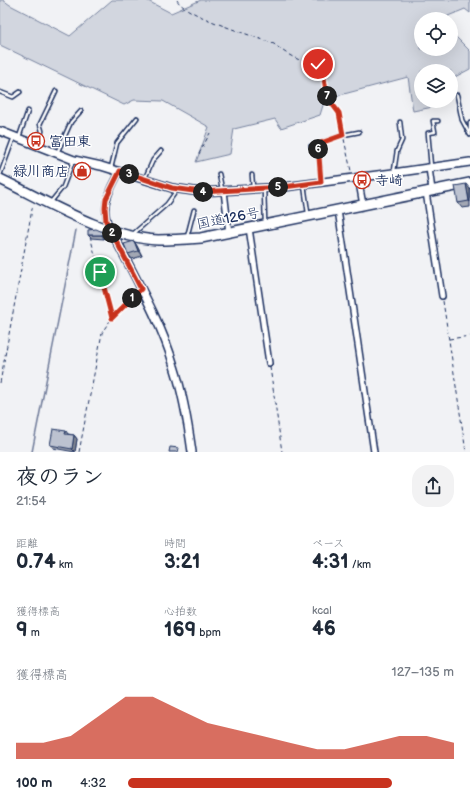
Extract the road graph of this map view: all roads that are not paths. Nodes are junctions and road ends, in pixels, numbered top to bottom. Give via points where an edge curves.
1 (56, 91) dead end
2 (0, 92) edge
3 (20, 92) dead end
4 (458, 100) edge
5 (28, 111) dead end
6 (81, 112) dead end
7 (137, 118) dead end
8 (438, 121) dead end
9 (400, 122) dead end
10 (470, 123) edge
11 (470, 130) edge
12 (0, 131) edge
13 (359, 132) dead end
14 (470, 135) edge
15 (16, 138) junction
16 (318, 144) junction
17 (36, 145) junction
18 (311, 146) dead end
19 (161, 151) dead end
20 (57, 153) junction
21 (74, 160) junction
22 (470, 162) edge
23 (430, 168) junction
24 (111, 169) junction
25 (120, 171) junction
26 (219, 174) dead end
27 (393, 174) junction
28 (0, 175) edge
29 (252, 175) dead end
30 (355, 178) junction
31 (0, 179) edge
32 (144, 179) junction
33 (321, 182) junction
34 (470, 182) edge
35 (304, 184) junction
36 (177, 189) junction
37 (264, 189) junction
38 (253, 190) junction
39 (223, 191) junction
40 (429, 191) junction
41 (49, 203) junction
42 (363, 205) junction
43 (194, 210) dead end
44 (338, 210) junction
45 (309, 216) junction
46 (265, 225) junction
47 (249, 228) junction
48 (111, 230) junction
49 (229, 233) junction
50 (131, 236) junction
51 (187, 239) junction
52 (442, 296) road end
53 (269, 363) road end
54 (192, 452) edge
55 (374, 452) edge

1 - 17 lane via 40,124 42,131
2 - 3 lane via 13,96
4 - 14 lane via 462,120
5 - 15 lane
6 - 20 lane via 71,122
7 - 24 lane via 117,143
8 - 23 lane via 433,121 435,132 428,133
9 - 27 lane via 402,140 397,151
10 - 11 lane
12 - 15 street
13 - 16 lane
15 - 17 street
15 - 28 lane
16 - 18 lane
16 - 33 lane
17 - 20 street
19 - 32 lane via 153,160
20 - 21 street
21 - 24 street
21 - 41 lane via 62,187
22 - 23 street
23 - 27 street
23 - 40 street
24 - 25 street
25 - 32 street
25 - 48 street via 106,199 106,221
26 - 39 lane
27 - 30 street
29 - 38 lane
30 - 33 street
30 - 42 street
31 - 41 highway, 国道126号
32 - 36 street
33 - 35 street
34 - 40 highway, 国道126号
35 - 37 street
35 - 45 lane
36 - 39 street
36 - 50 lane via 168,204
37 - 38 street
37 - 46 lane
38 - 39 street
39 - 49 street
40 - 42 highway, 国道126号
40 - 52 street
41 - 48 highway, 国道126号
42 - 44 highway, 国道126号
43 - 51 lane
44 - 45 highway, 国道126号
44 - 55 street
45 - 46 highway, 国道126号
46 - 47 highway, 国道126号
47 - 49 highway, 国道126号
47 - 53 street
48 - 50 highway, 国道126号
48 - 54 street via 165,340 187,416
49 - 51 highway, 国道126号
50 - 51 highway, 国道126号 via 157,240

